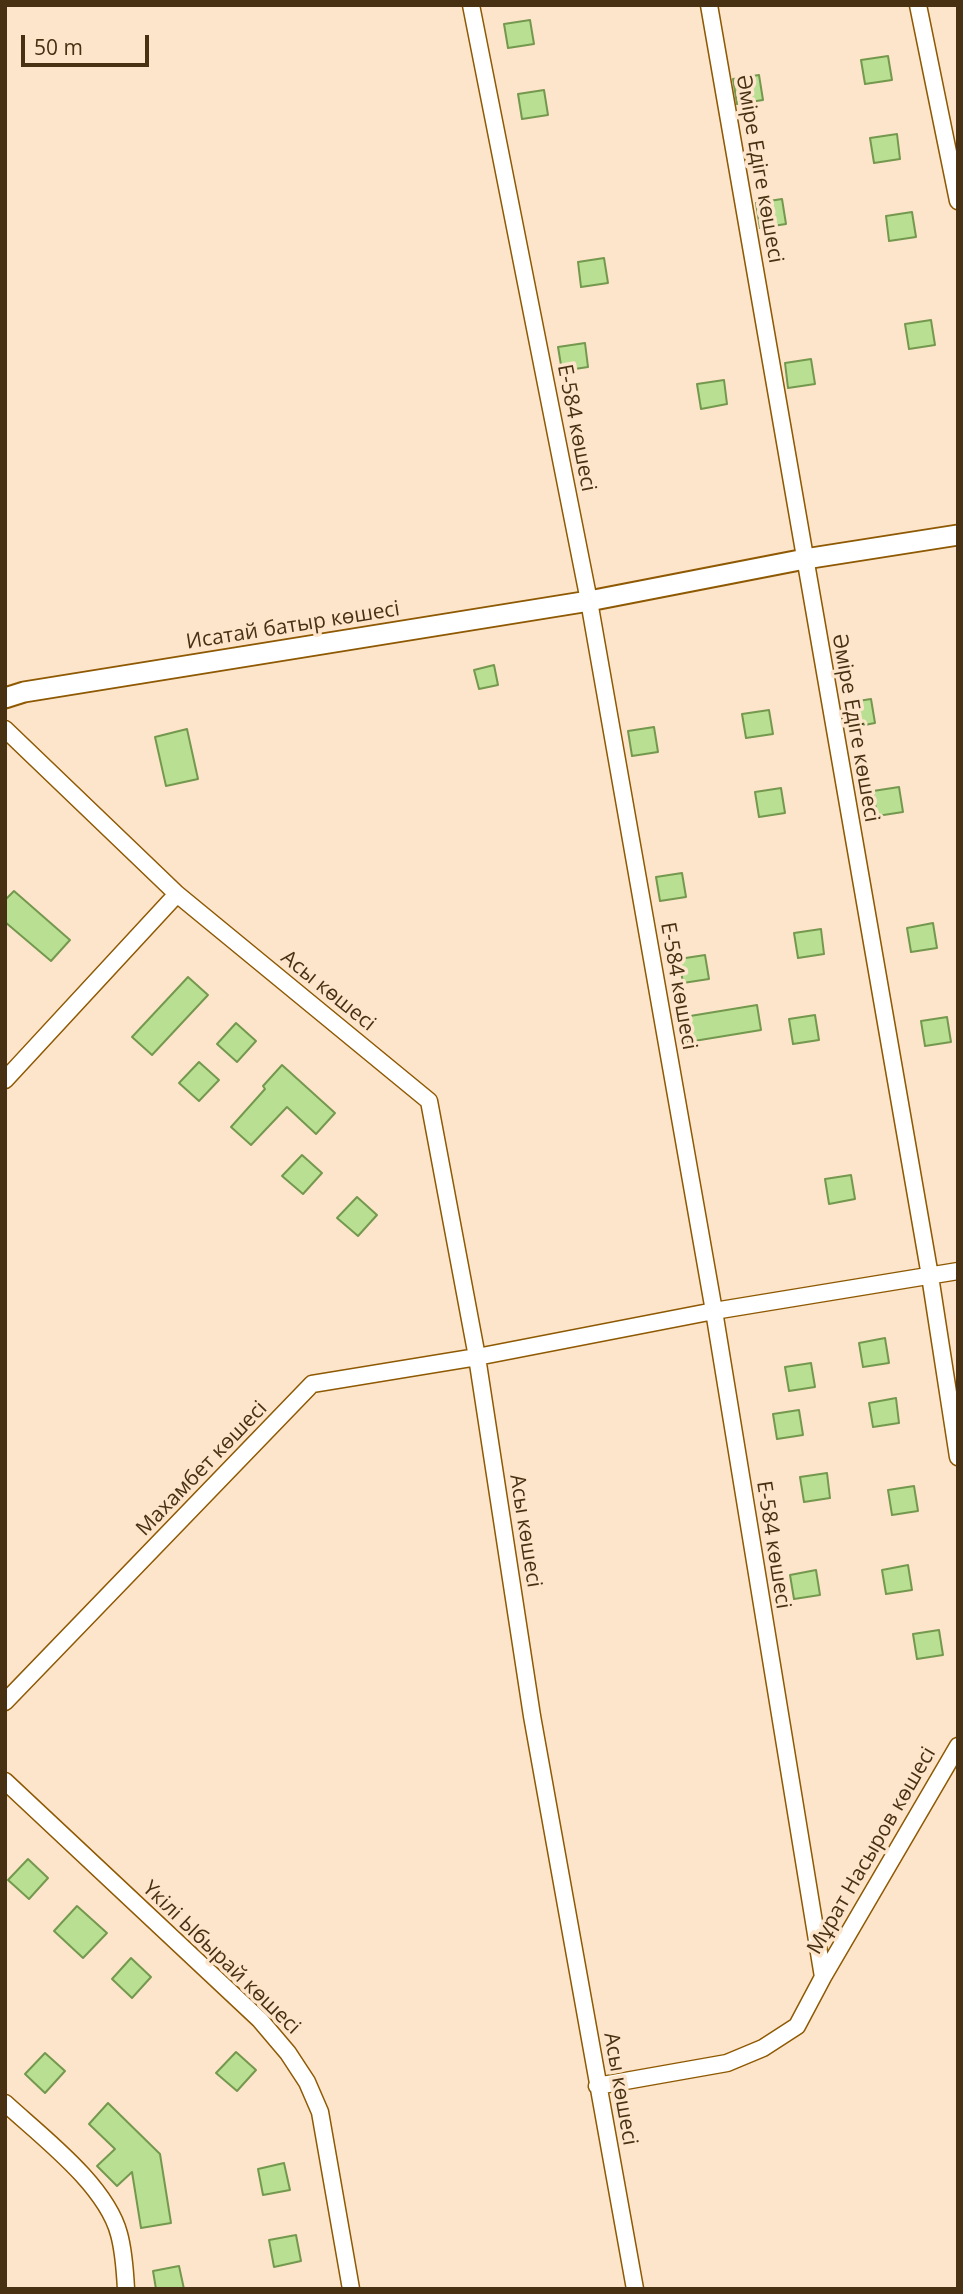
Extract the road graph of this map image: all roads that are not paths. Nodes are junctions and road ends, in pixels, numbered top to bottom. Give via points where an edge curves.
1 (471, 5) edge
2 (709, 5) edge
3 (918, 5) edge
4 (958, 201) edge
5 (958, 535) edge
6 (805, 559) junction
7 (589, 601) junction
8 (5, 698) edge
9 (5, 729) edge
10 (177, 894) junction
11 (5, 1080) edge
12 (958, 1271) edge
13 (930, 1276) junction
14 (713, 1311) junction
15 (477, 1357) junction
16 (958, 1457) edge
17 (5, 1702) edge
18 (958, 1746) edge
19 (5, 1781) edge
20 (823, 1978) junction
21 (597, 2086) junction
22 (5, 2103) edge
23 (126, 2289) edge
24 (351, 2289) edge
25 (635, 2289) edge

1 - 7 street, Е-584 көшесі
2 - 6 street, Әміре Едіге көшесі
3 - 4 street
5 - 6 street, Исатай батыр көшесі
6 - 7 street, Исатай батыр көшесі
6 - 13 street, Әміре Едіге көшесі
7 - 8 street, Исатай батыр көшесі
7 - 14 street, Е-584 көшесі
9 - 10 street, Асы көшесі
10 - 11 street
10 - 15 street, Асы көшесі via 429,1101
12 - 13 street, Махамбет көшесі
13 - 14 street, Махамбет көшесі
13 - 16 street, Әміре Едіге көшесі
14 - 15 street, Махамбет көшесі
14 - 20 street, Е-584 көшесі
15 - 17 street, Махамбет көшесі via 312,1384
15 - 21 street, Асы көшесі via 532,1716
18 - 20 street, Мұрат Насыров көшесі
19 - 24 street, Үкілі Ыбырай көшесі via 260,2020 301,2072 320,2112
20 - 21 street, Мұрат Насыров көшесі via 797,2026 763,2048 727,2063
21 - 25 street, Асы көшесі
22 - 23 street via 81,2172 103,2202 119,2232

